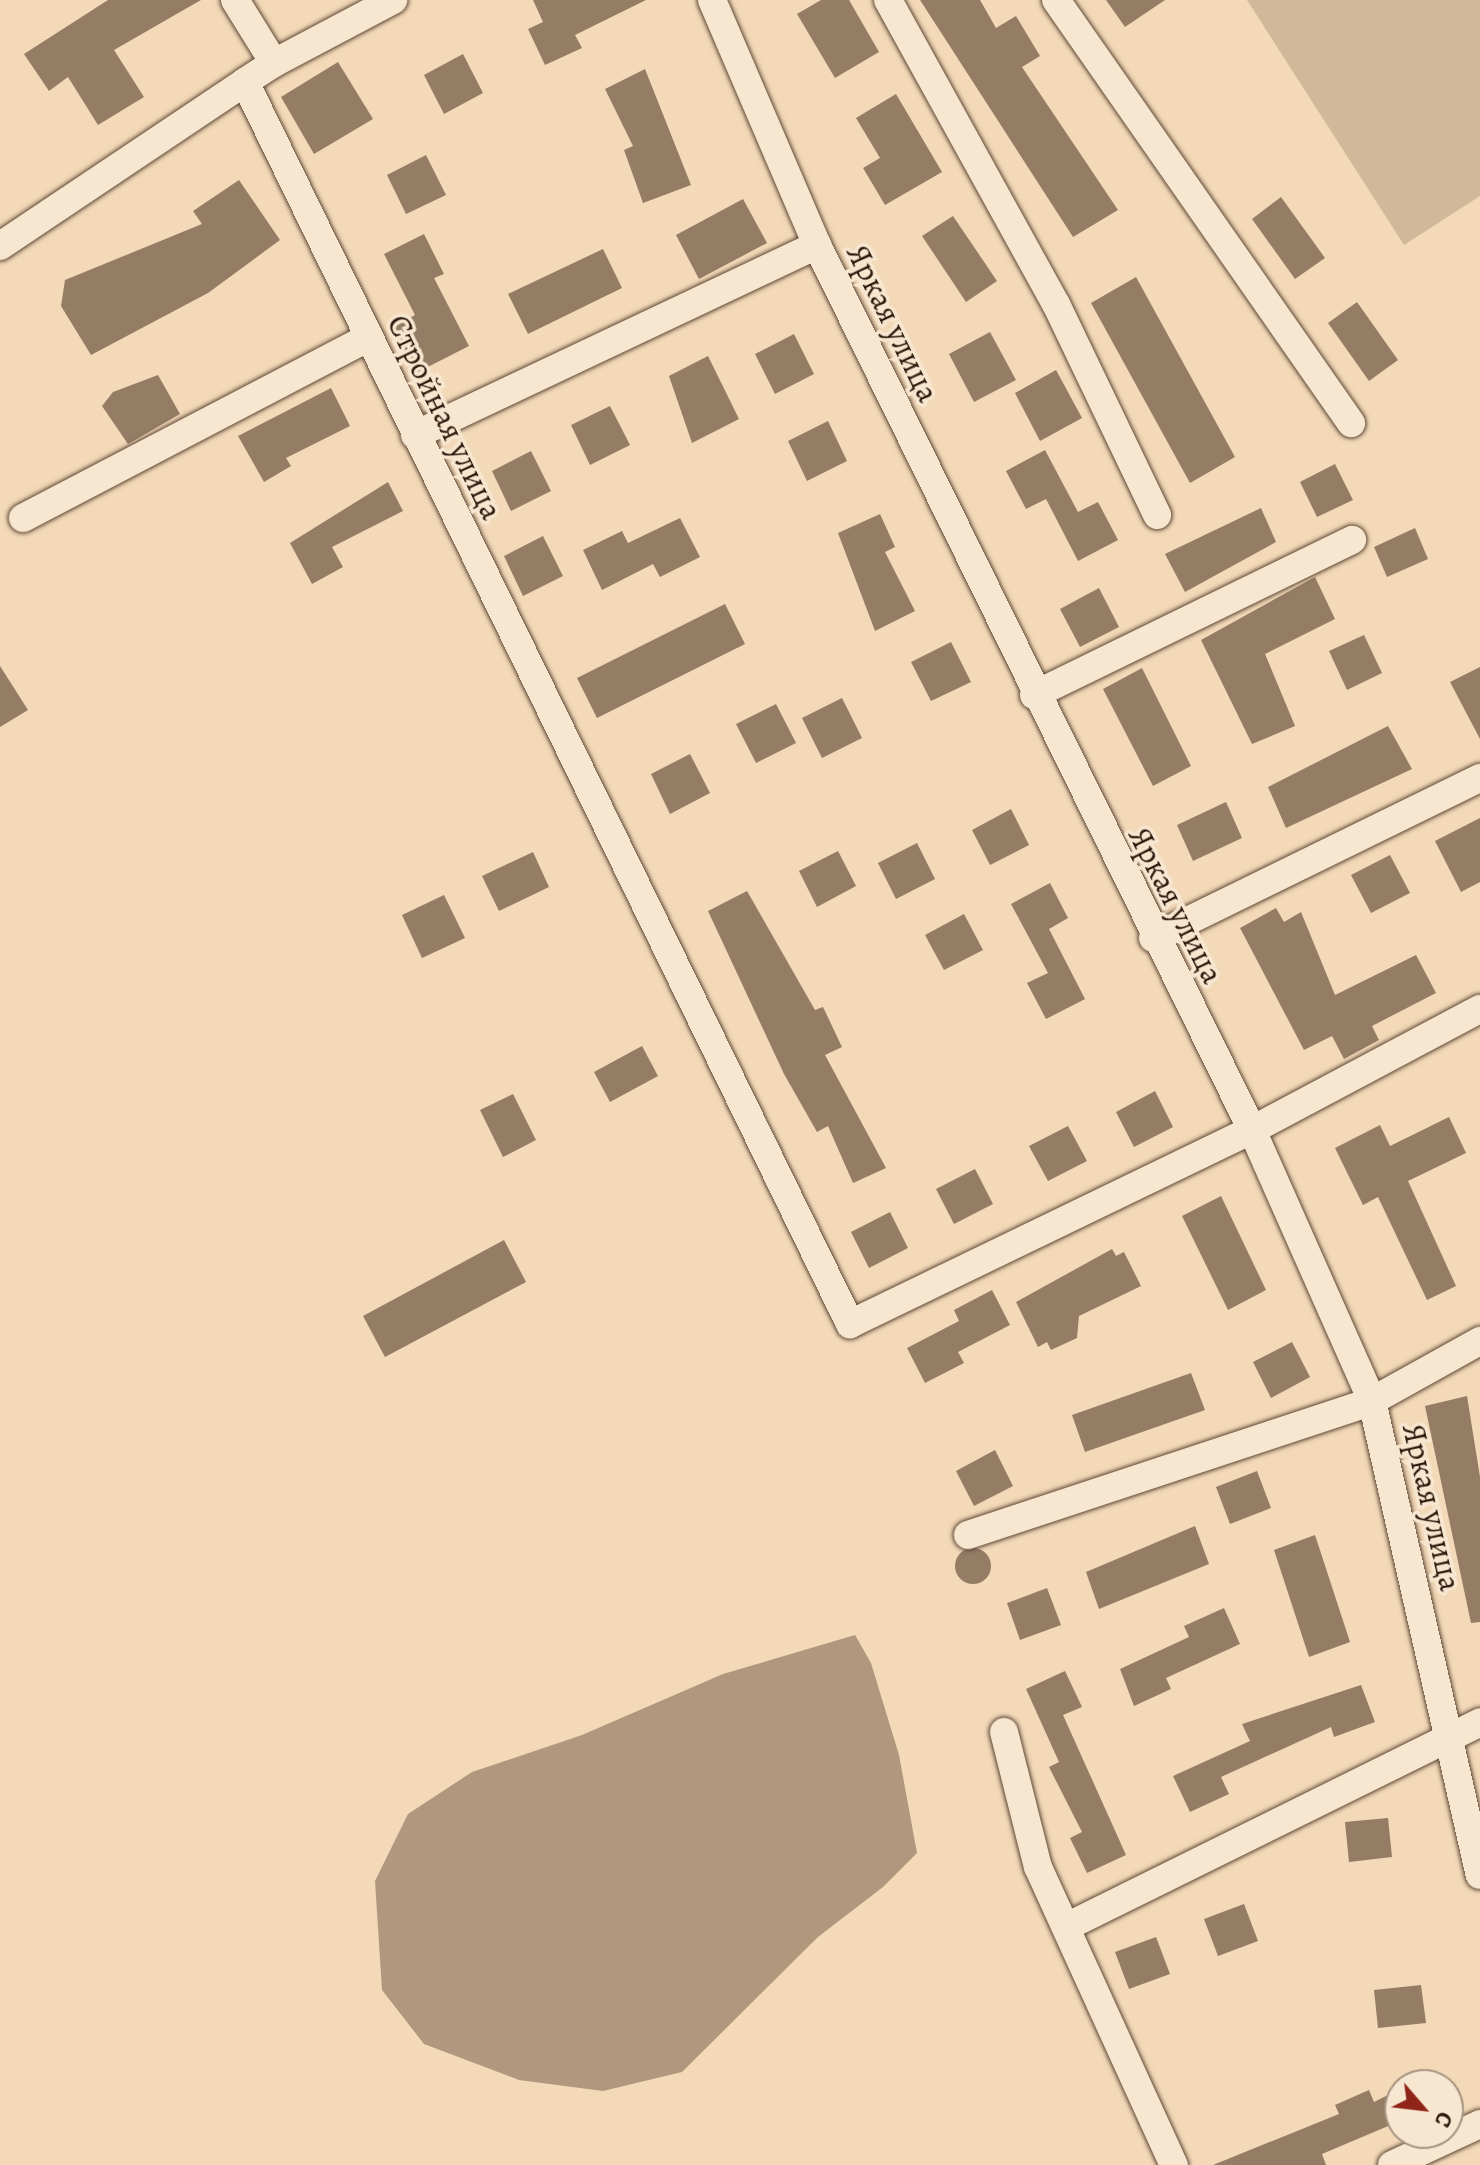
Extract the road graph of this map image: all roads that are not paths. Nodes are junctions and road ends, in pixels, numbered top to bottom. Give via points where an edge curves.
1 (235, 0) edge
2 (393, 0) edge
3 (712, 0) edge
4 (888, 0) edge
5 (1056, 0) edge
6 (274, 63) junction
7 (245, 82) junction
8 (817, 245) junction
9 (0, 246) edge
10 (368, 338) junction
11 (1351, 423) dead end
12 (415, 435) junction
13 (1157, 515) dead end
14 (23, 518) dead end
15 (1352, 540) dead end
16 (1034, 695) junction
17 (1480, 778) edge
18 (1153, 938) junction
19 (1480, 1009) edge
20 (1252, 1130) junction
21 (1480, 1341) edge
22 (1372, 1401) junction
23 (968, 1535) dead end
24 (1480, 1722) edge
25 (1004, 1732) dead end
26 (1449, 1736) junction
27 (1480, 1875) edge
28 (1066, 1927) junction
29 (1480, 2124) edge
30 (1174, 2165) edge
31 (1392, 2165) edge

1 - 6 street
2 - 6 street
3 - 8 street, Яркая улица
4 - 13 street via 1056,304
5 - 11 street
6 - 7 street
7 - 9 street
7 - 10 street, Стройная улица
8 - 12 street
8 - 16 street, Яркая улица
10 - 12 street, Стройная улица
10 - 14 street
12 - 20 street, Стройная улица via 850,1324
15 - 16 street
16 - 18 street, Яркая улица
17 - 18 street
18 - 20 street, Яркая улица
19 - 20 street
20 - 22 street, Яркая улица
21 - 22 street
22 - 23 street
22 - 26 street, Яркая улица
24 - 26 street
25 - 28 street via 1038,1867
26 - 27 street, Яркая улица
26 - 28 street
28 - 30 street
29 - 31 street

